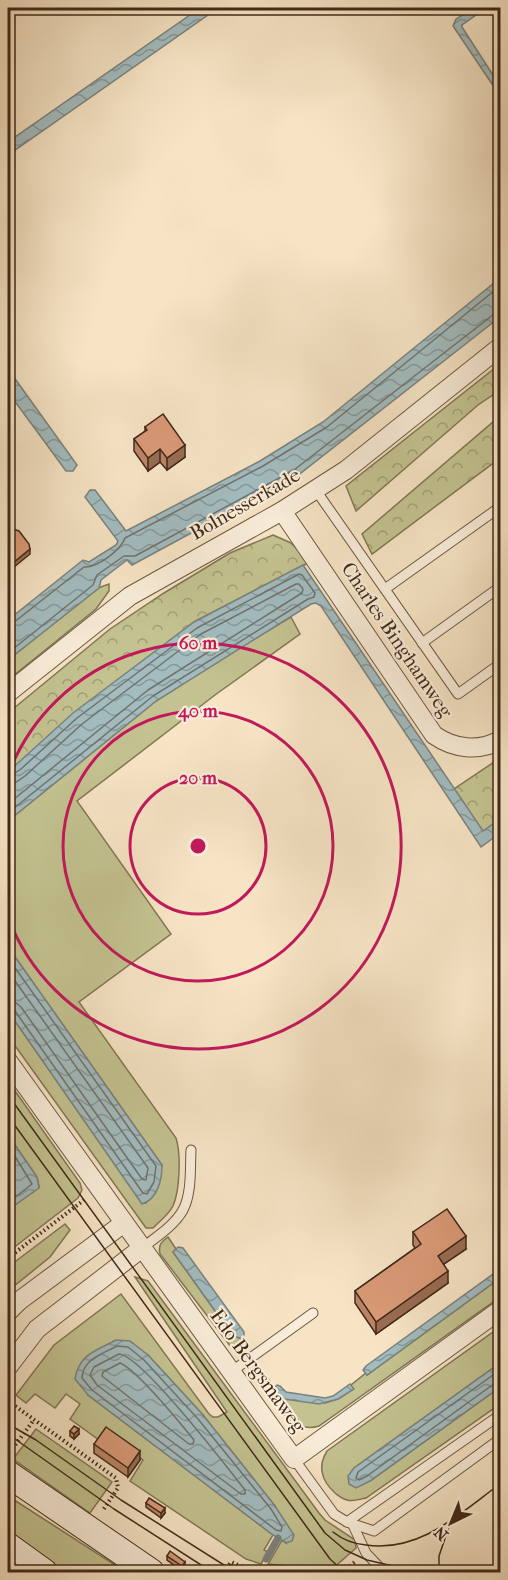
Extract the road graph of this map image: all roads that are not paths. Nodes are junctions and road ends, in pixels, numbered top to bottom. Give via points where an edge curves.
1 (501, 347) edge
2 (315, 489) junction
3 (501, 507) edge
4 (282, 511) junction
5 (501, 587) edge
6 (385, 589) junction
7 (422, 643) junction
8 (501, 664) edge
9 (8, 693) edge
10 (501, 740) edge
11 (8, 1061) edge
12 (191, 1150) dead end
13 (124, 1223) junction
14 (142, 1248) junction
15 (501, 1310) edge
16 (8, 1312) edge
17 (313, 1313) dead end
18 (8, 1367) edge
19 (231, 1372) junction
20 (501, 1415) edge
21 (501, 1439) edge
22 (294, 1459) junction
23 (8, 1474) edge
24 (349, 1522) junction
25 (8, 1546) edge
26 (44, 1572) edge
27 (151, 1572) edge
28 (384, 1572) edge

1 - 2 street, Bolnesserkade via 346,470
2 - 4 street, Bolnesserkade
2 - 6 lane
3 - 6 lane
4 - 9 street, Bolnesserkade via 130,596
4 - 10 street, Charles Binghamweg via 434,735 461,747 487,747
5 - 7 lane
6 - 7 lane
7 - 8 lane via 458,694
11 - 13 street, Edo Bergsmaweg
12 - 14 lane via 182,1210
13 - 14 street, Edo Bergsmaweg
13 - 16 street
14 - 18 street via 37,1329
14 - 19 street, Edo Bergsmaweg
15 - 22 street, Edo Bergsmaweg
17 - 19 lane
19 - 22 street, Edo Bergsmaweg
20 - 24 lane
21 - 24 lane via 374,1531
22 - 24 lane via 327,1506
23 - 27 main road
24 - 28 lane via 366,1553
25 - 26 main road

